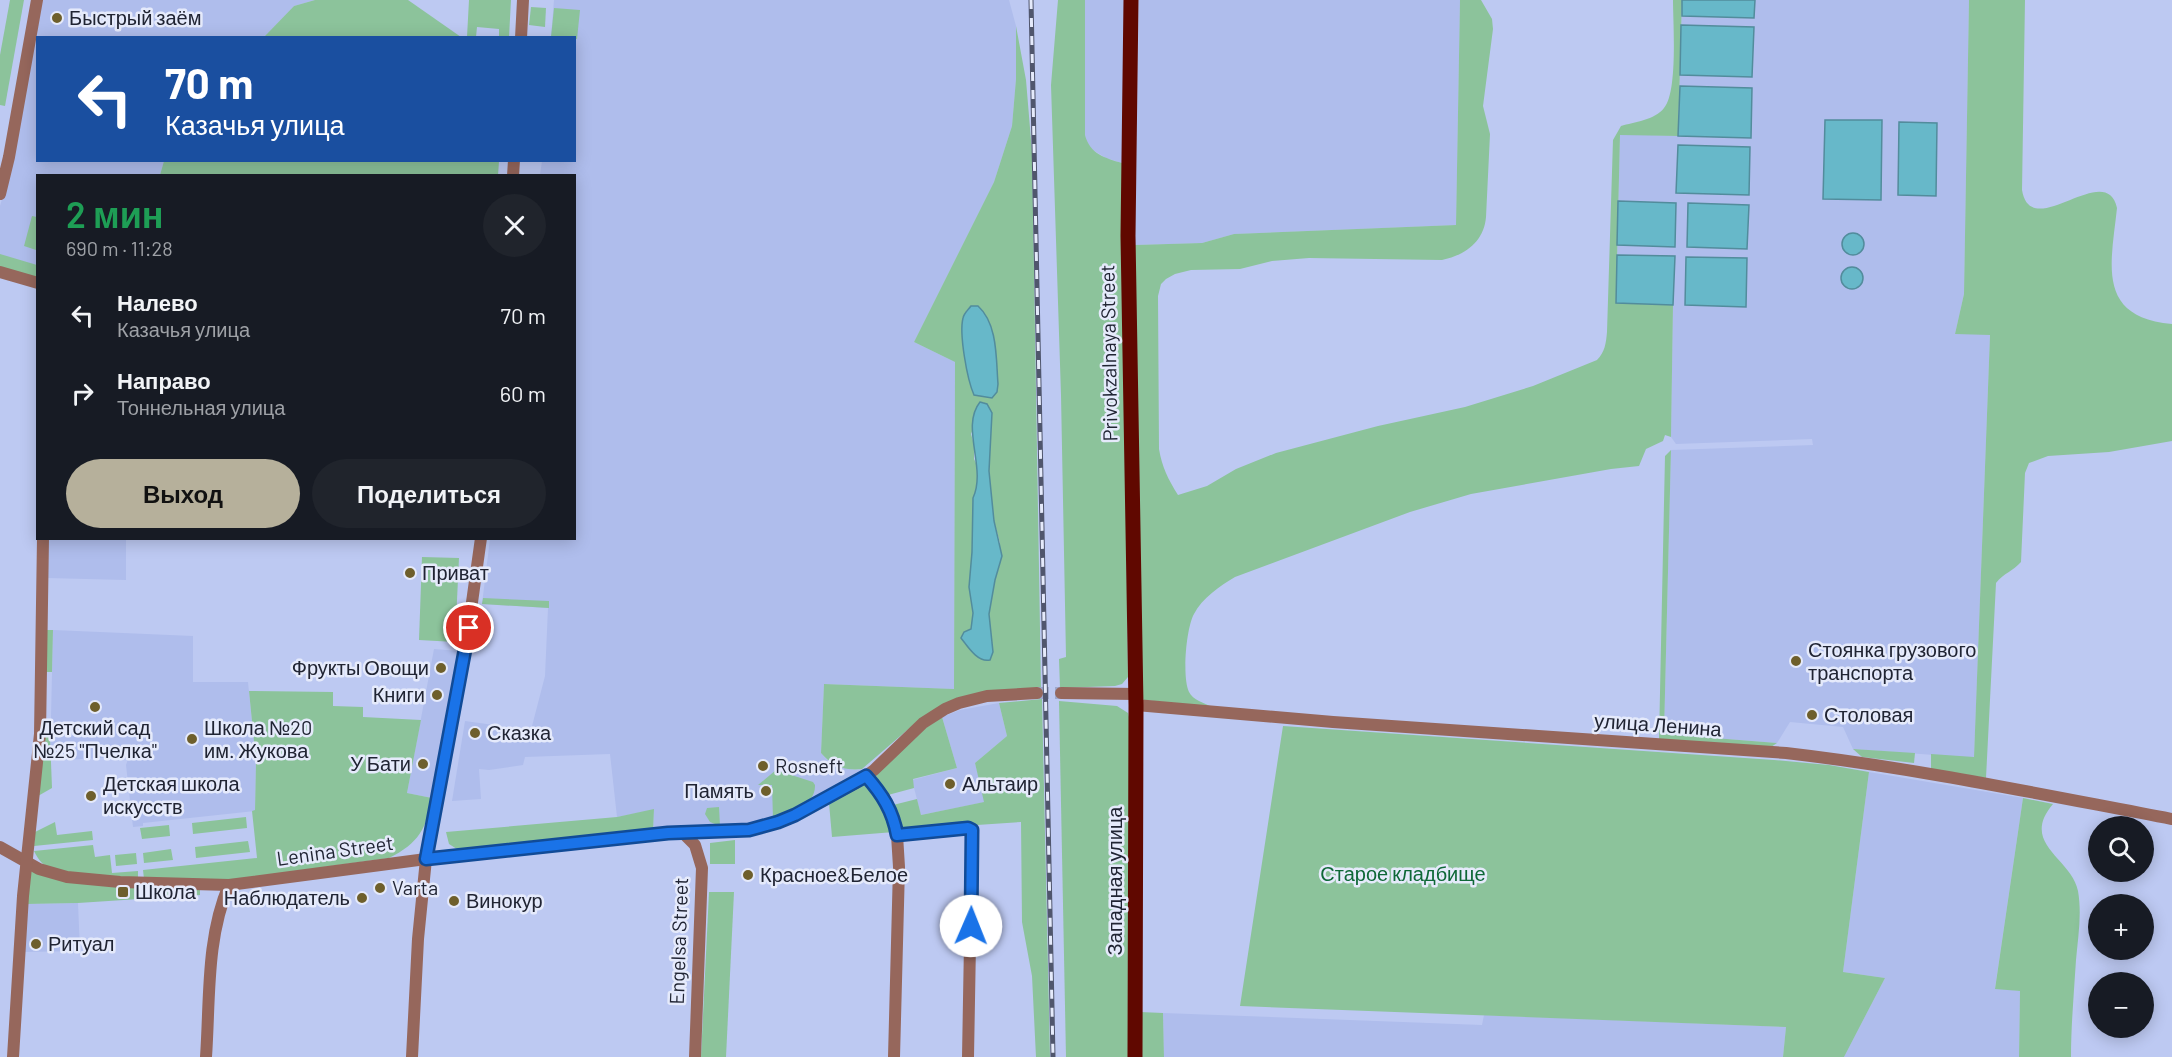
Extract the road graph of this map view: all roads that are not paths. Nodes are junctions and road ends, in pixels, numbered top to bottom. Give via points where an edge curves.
1 (37, 0) edge
2 (523, 0) edge
3 (1131, 0) edge
4 (521, 36) edge
5 (0, 194) edge
6 (0, 272) edge
7 (36, 282) edge
8 (43, 540) edge
9 (482, 540) edge
10 (1037, 693) tunnel mouth
11 (1061, 693) tunnel mouth
12 (1136, 699) junction
13 (866, 776) junction
14 (2172, 819) edge
15 (683, 833) junction
16 (897, 835) junction
17 (0, 847) edge
18 (426, 859) junction
19 (27, 863) junction
20 (230, 885) junction
21 (13, 1057) edge
22 (206, 1057) edge
23 (412, 1057) edge
24 (695, 1057) edge
25 (894, 1057) edge
26 (968, 1057) edge
27 (1135, 1057) edge

1 - 5 street
2 - 4 street
3 - 12 main road, Privokzalnaya Street via 1128,236
6 - 7 street
8 - 19 street via 40,734
9 - 18 street
10 - 13 street, Lenina Street via 987,696 945,709 924,722
11 - 12 street
12 - 14 street, улица Ленина via 1333,722 1806,756 1900,768
12 - 27 main road, Западная улица
13 - 15 street, Lenina Street via 778,822 741,831
13 - 16 street via 884,797
15 - 18 street, Lenina Street
15 - 24 street, Engelsa Street via 695,845 702,868
16 - 25 street
16 - 26 street via 972,830
17 - 19 street, Lenina Street
18 - 20 street, Lenina Street
18 - 23 street
19 - 20 street, Lenina Street via 51,873 84,879
19 - 21 street
20 - 22 street via 220,908 214,940

